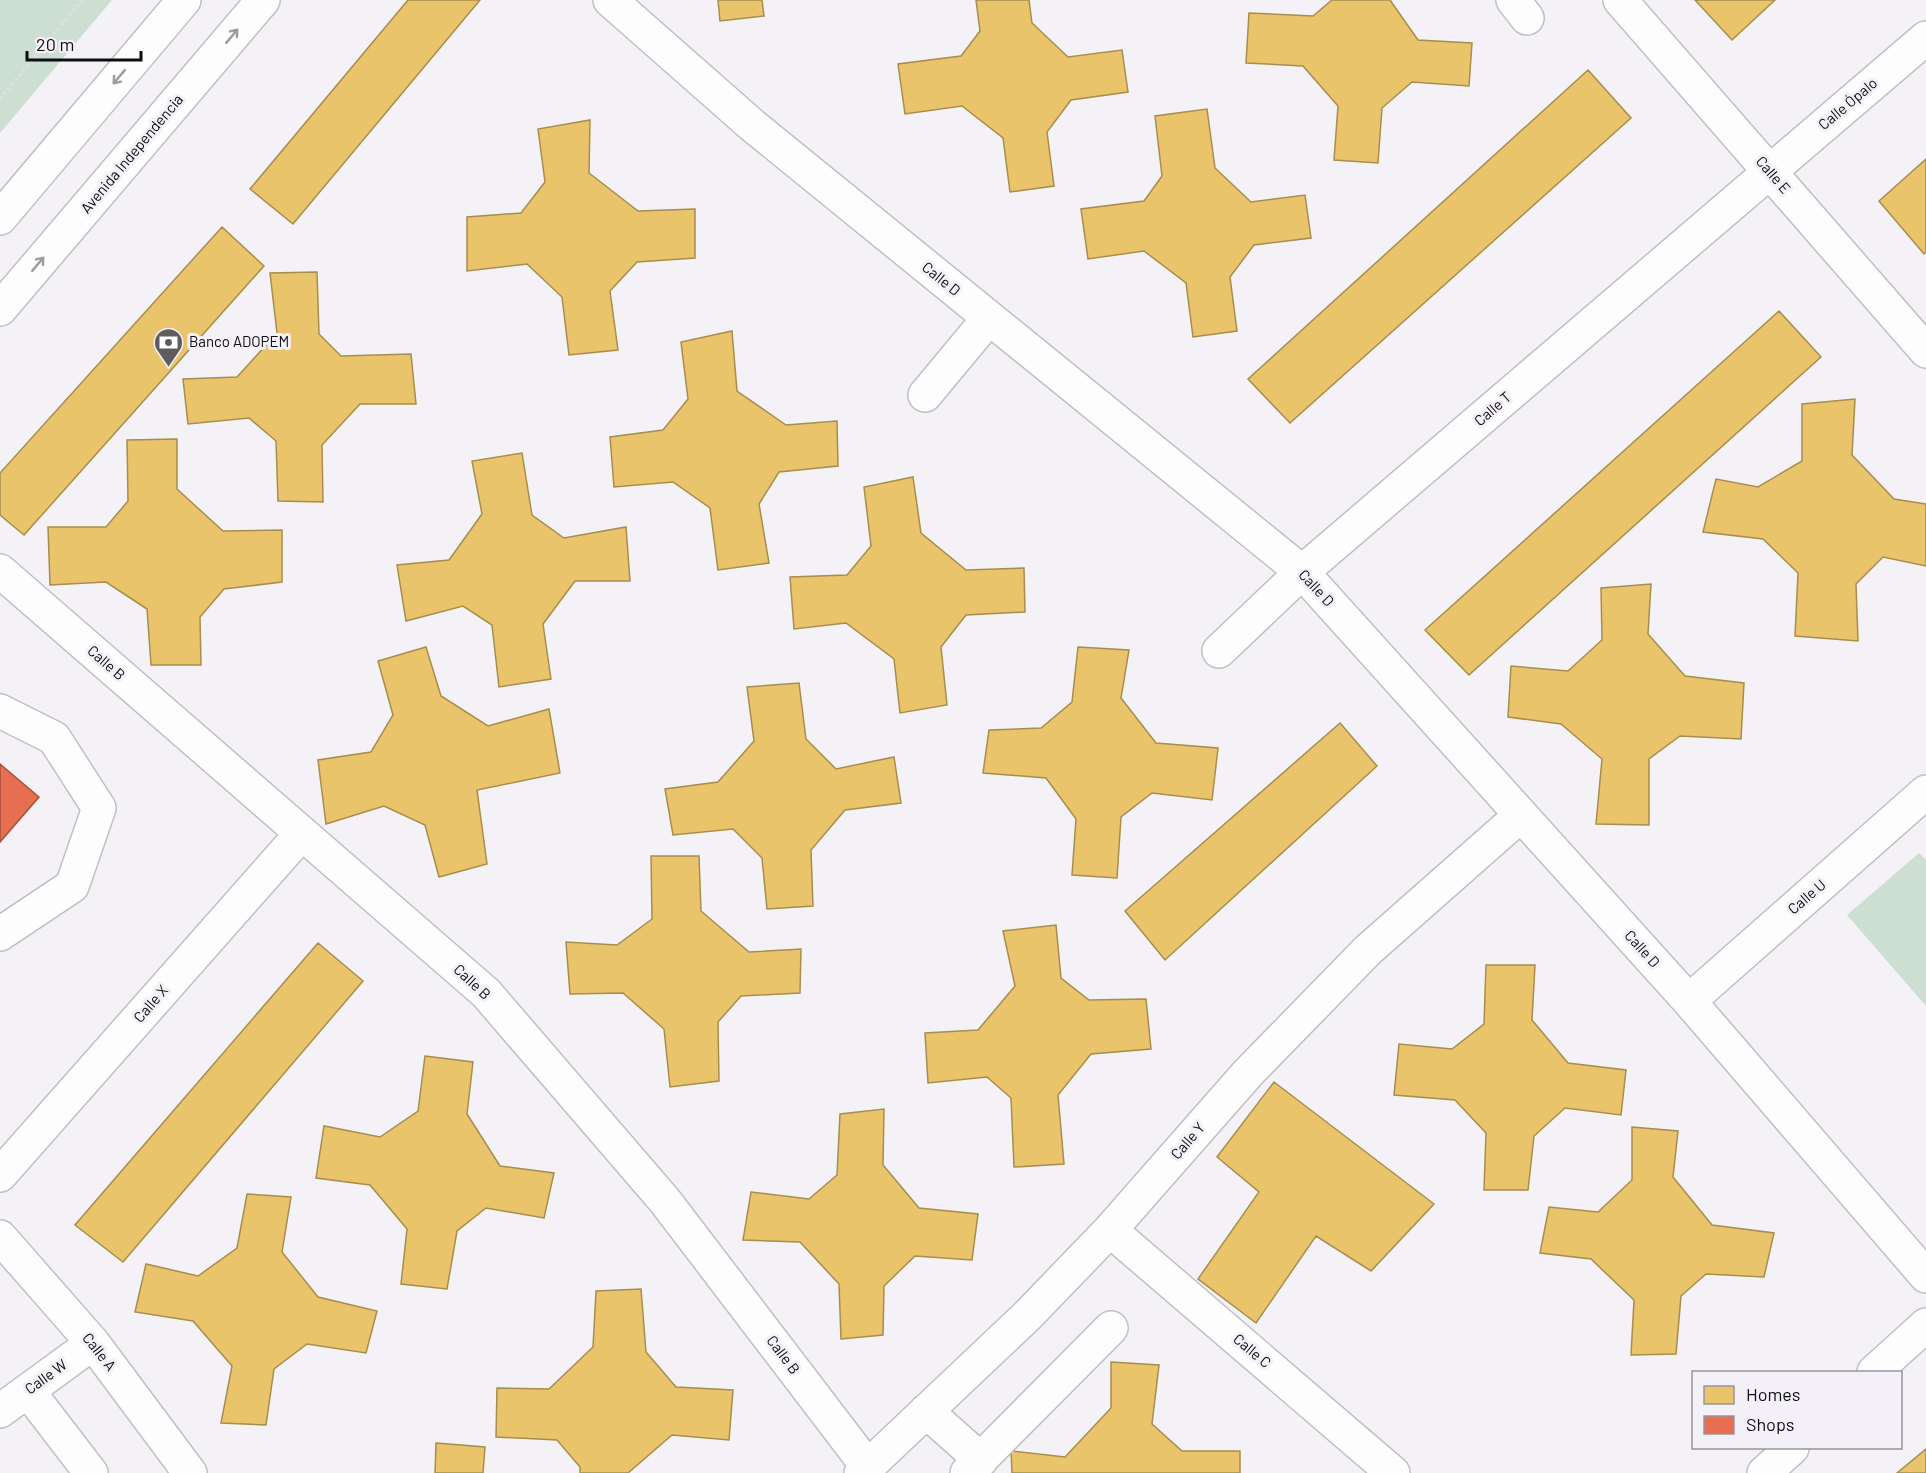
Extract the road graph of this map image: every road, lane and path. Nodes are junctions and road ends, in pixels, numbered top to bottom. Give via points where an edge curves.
1 (82, 0) edge
2 (184, 0) edge
3 (263, 0) edge
4 (610, 0) edge
5 (1620, 0) edge
6 (1926, 38) edge
7 (0, 99) edge
8 (1770, 171) junction
9 (0, 218) edge
10 (0, 309) edge
11 (989, 318) junction
12 (1926, 351) edge
13 (926, 395) dead end
14 (0, 571) edge
15 (1302, 572) junction
16 (1219, 651) dead end
17 (0, 711) edge
18 (1926, 792) edge
19 (1521, 815) junction
20 (302, 833) junction
21 (0, 934) edge
22 (1689, 1001) junction
23 (0, 1175) edge
24 (1110, 1230) junction
25 (0, 1237) edge
26 (1926, 1276) edge
27 (1926, 1325) edge
28 (1111, 1328) dead end
29 (93, 1343) junction
30 (1875, 1371) edge
31 (28, 1390) junction
32 (0, 1411) edge
33 (926, 1412) junction
34 (1791, 1449) edge
35 (974, 1466) edge
36 (864, 1470) edge
37 (91, 1473) edge
38 (190, 1473) edge
39 (1393, 1473) edge
40 (1764, 1473) edge

1 - 7 path
2 -> 9 street
10 -> 3 street, Avenida Independencia
4 - 11 street, Calle D via 752,125
5 - 8 street, Calle E
6 - 8 street, Calle Ópalo
8 - 12 street, Calle E
8 - 15 street, Calle T
11 - 13 street
11 - 15 street, Calle D
14 - 20 street, Calle B
15 - 16 street, Calle T
15 - 19 street, Calle D
17 - 21 street via 54,738 99,808 72,886
18 - 22 street, Calle U
19 - 22 street, Calle D
19 - 24 street, Calle Y via 1368,950 1248,1073
20 - 23 street, Calle X
20 - 36 street, Calle B via 486,993 664,1201
22 - 26 street, Calle D
24 - 33 street, Calle Y
24 - 39 street, Calle C
25 - 29 street, Calle A
27 - 30 street
28 - 35 street
29 - 31 street, Calle W
29 - 38 street, Calle A
31 - 32 street, Calle W
31 - 37 street
33 - 35 street
33 - 36 street, Calle Y
34 - 40 street

